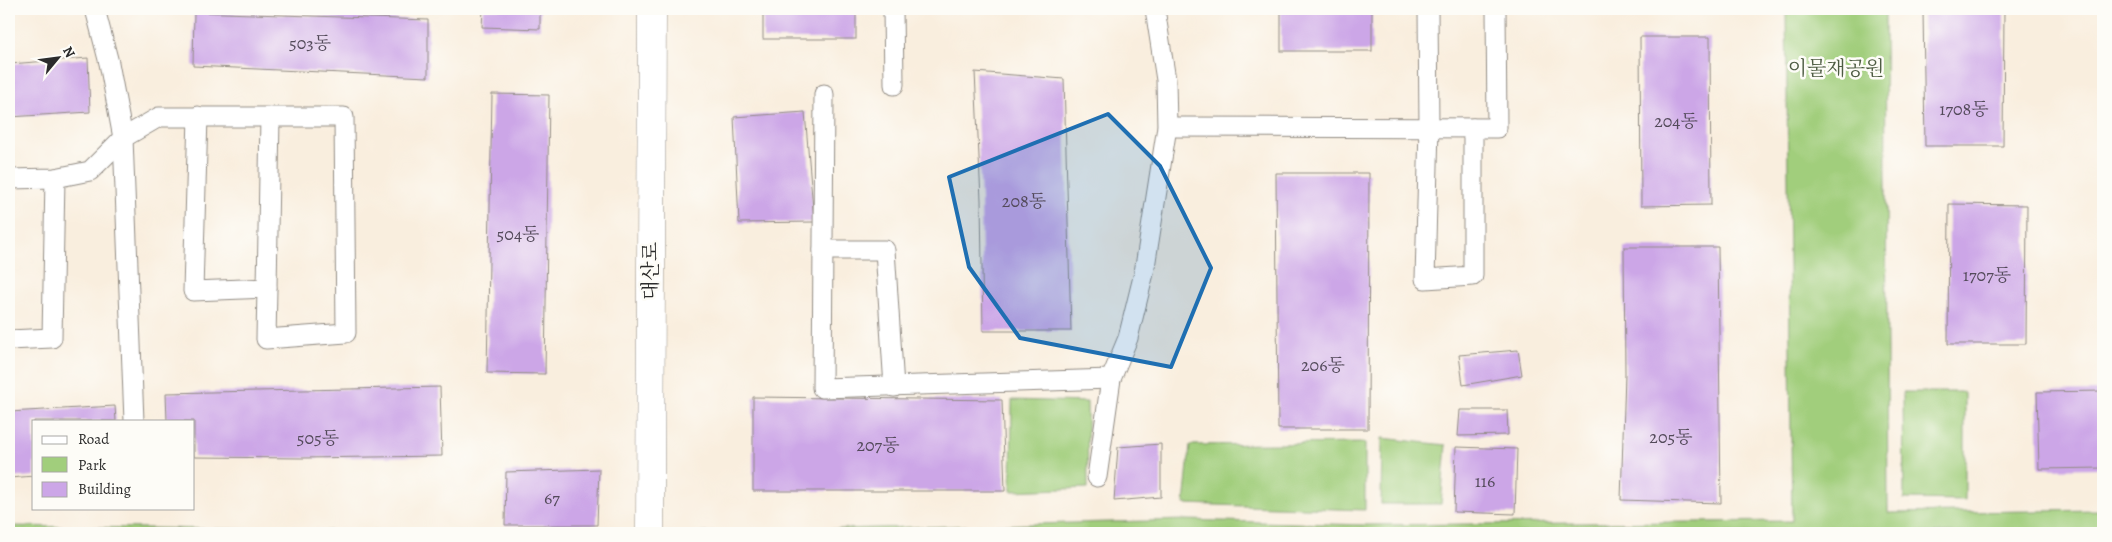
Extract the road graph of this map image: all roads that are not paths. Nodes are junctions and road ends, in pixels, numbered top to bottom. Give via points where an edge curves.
1 (95, 9) edge
2 (652, 9) edge
3 (893, 9) edge
4 (1155, 9) edge
5 (1428, 9) edge
6 (1496, 9) edge
7 (894, 85) dead end
8 (824, 94) dead end
9 (198, 116) junction
10 (270, 116) junction
11 (1167, 127) junction
12 (1429, 127) junction
13 (1473, 128) junction
14 (123, 138) junction
15 (55, 178) junction
16 (9, 179) edge
17 (823, 250) junction
18 (267, 288) junction
19 (9, 340) edge
20 (1110, 380) junction
21 (894, 387) junction
22 (134, 420) edge
23 (1097, 477) dead end
24 (650, 533) edge

1 - 14 lane via 110,62
2 - 24 main road, 대산로
3 - 7 lane
4 - 11 lane via 1166,80
5 - 12 lane
6 - 13 lane via 1497,128
8 - 17 lane
9 - 10 lane
9 - 14 lane via 159,117
9 - 18 lane via 193,292
10 - 18 lane
10 - 18 lane via 344,117 346,333 266,339
11 - 12 lane
11 - 20 lane via 1144,273 1128,338
12 - 13 lane
12 - 13 lane via 1425,279 1473,276
14 - 15 lane via 90,171
14 - 22 lane
15 - 16 lane
15 - 19 lane via 52,338
17 - 21 lane via 886,250
17 - 21 lane via 822,388
20 - 21 lane
20 - 23 lane

